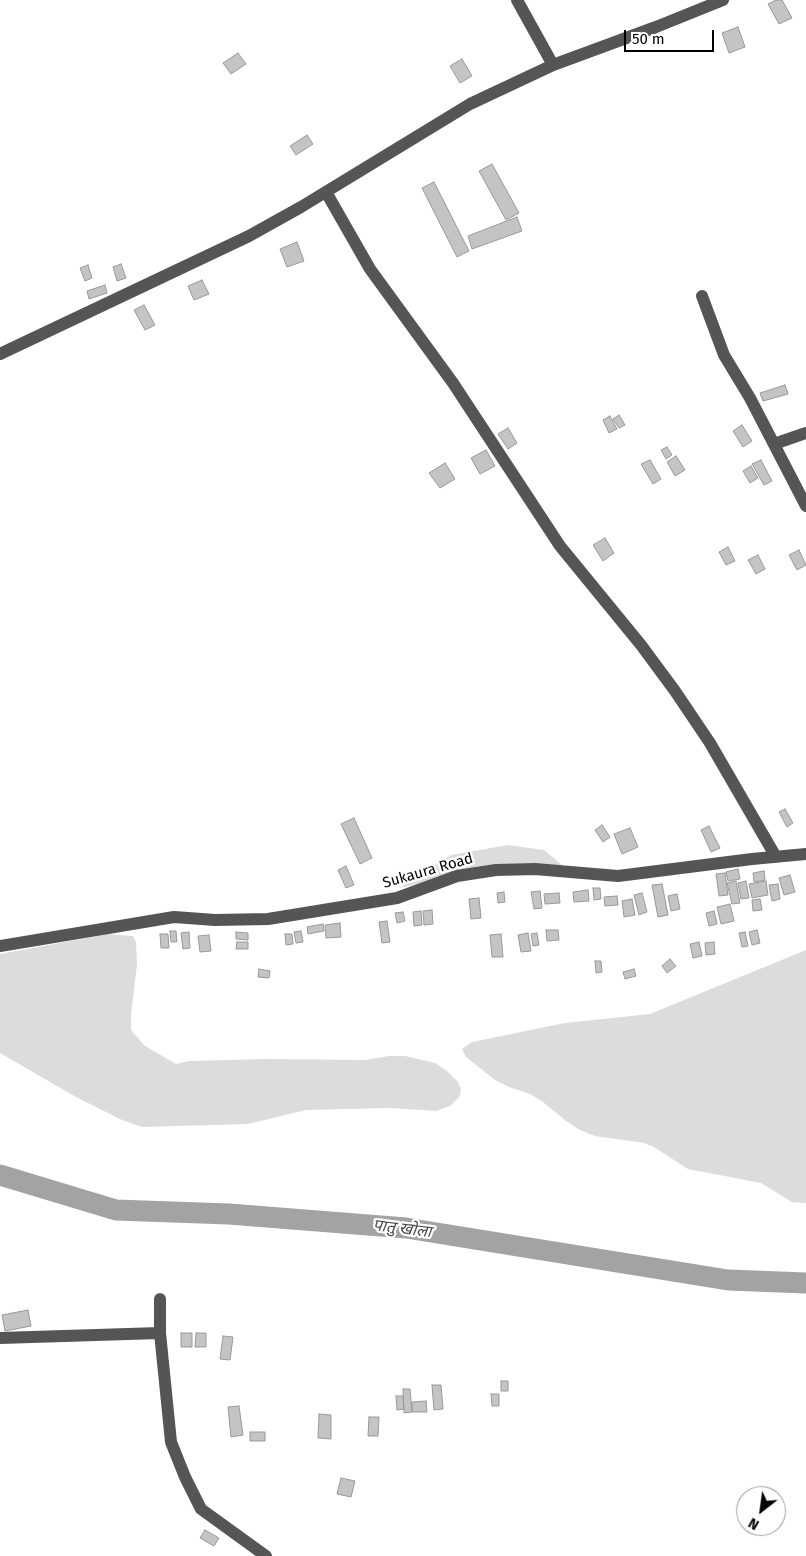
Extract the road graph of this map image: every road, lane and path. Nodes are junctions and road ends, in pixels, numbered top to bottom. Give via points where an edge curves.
1 (517, 0) edge
2 (723, 0) edge
3 (553, 65) junction
4 (326, 192) junction
5 (702, 296) dead end
6 (0, 354) edge
7 (806, 433) edge
8 (774, 444) junction
9 (806, 506) edge
10 (806, 854) edge
11 (776, 857) junction
12 (0, 946) edge
13 (160, 1299) dead end
14 (160, 1333) junction
15 (0, 1338) edge
16 (266, 1556) edge

1 - 3 street
2 - 3 street
3 - 4 street via 470,104
4 - 6 street via 249,236
4 - 11 street via 370,269 453,383 560,546 641,645 680,699
5 - 8 street via 724,355
7 - 8 street
8 - 9 street
10 - 11 street, Sukaura Road
11 - 12 street, Sukaura Road via 618,876 535,869 496,870 457,876 398,898 268,918 215,920 174,917
13 - 14 street
14 - 15 street
14 - 16 street via 171,1442 201,1509

